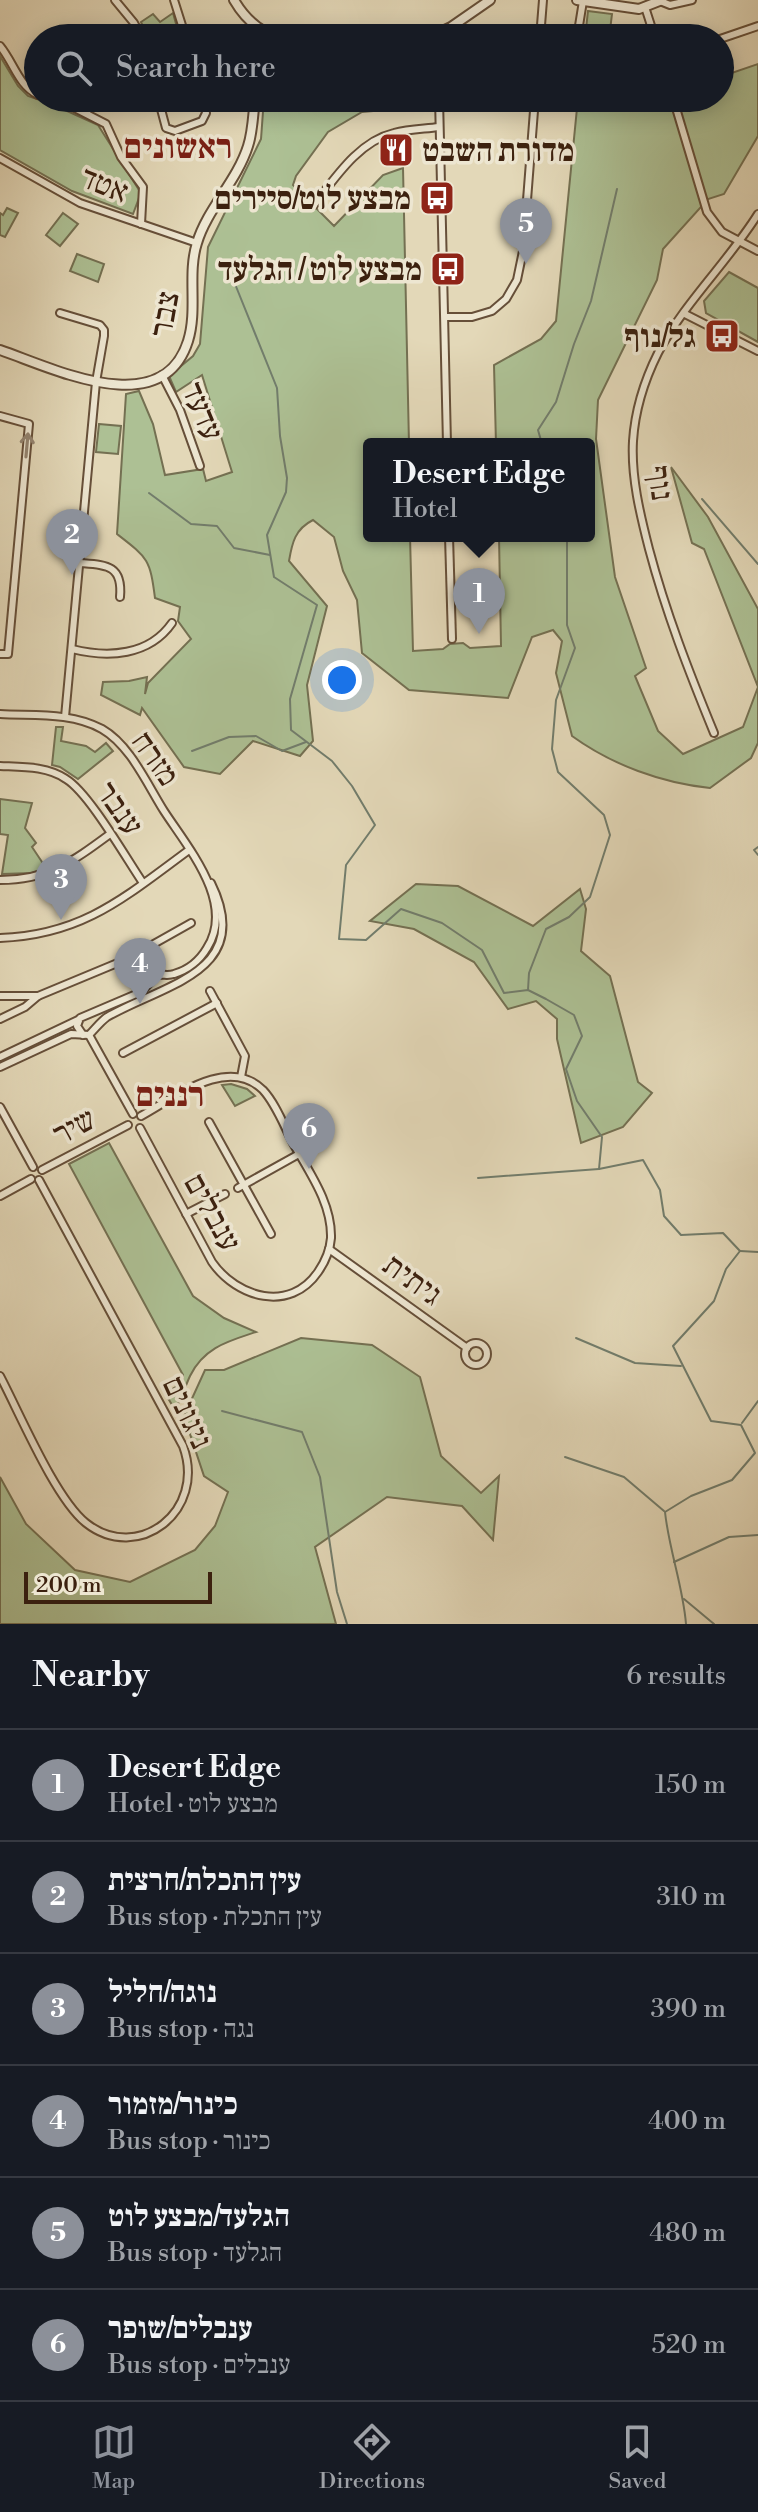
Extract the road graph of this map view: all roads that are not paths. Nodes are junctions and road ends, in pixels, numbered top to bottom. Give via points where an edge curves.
1 (115, 0) edge
2 (174, 0) edge
3 (234, 0) edge
4 (490, 0) edge
5 (543, 0) edge
6 (580, 0) edge
7 (661, 0) edge
8 (692, 0) edge
9 (645, 7) junction
10 (135, 24) edge
11 (182, 24) edge
12 (252, 24) edge
13 (455, 24) edge
14 (541, 24) edge
15 (578, 24) edge
16 (650, 24) edge
17 (758, 26) edge
18 (734, 34) edge
19 (0, 46) edge
20 (24, 85) edge
21 (162, 112) edge
22 (204, 112) edge
23 (253, 112) edge
24 (439, 112) edge
25 (534, 112) edge
26 (677, 112) edge
27 (86, 113) edge
28 (439, 127) junction
29 (0, 158) edge
30 (314, 205) dead end
31 (758, 214) edge
32 (141, 224) junction
33 (739, 241) junction
34 (197, 243) junction
35 (758, 251) edge
36 (60, 313) dead end
37 (685, 314) junction
38 (445, 317) junction
39 (0, 350) edge
40 (758, 351) edge
41 (162, 375) junction
42 (96, 382) junction
43 (0, 416) edge
44 (447, 438) edge
45 (200, 466) dead end
46 (449, 542) edge
47 (79, 563) junction
48 (120, 597) dead end
49 (172, 623) dead end
50 (452, 639) dead end
51 (72, 649) junction
52 (0, 654) edge
53 (0, 714) edge
54 (65, 717) junction
55 (714, 733) dead end
56 (0, 766) edge
57 (110, 834) junction
58 (189, 850) junction
59 (0, 880) edge
60 (143, 883) junction
61 (191, 923) dead end
62 (0, 938) edge
63 (144, 950) junction
64 (166, 975) junction
65 (155, 978) junction
66 (170, 986) junction
67 (210, 991) dead end
68 (162, 992) junction
69 (0, 996) edge
70 (38, 996) junction
71 (217, 1003) junction
72 (0, 1019) edge
73 (82, 1019) junction
74 (89, 1033) junction
75 (123, 1053) dead end
76 (0, 1057) edge
77 (0, 1067) edge
78 (241, 1077) junction
79 (0, 1107) edge
80 (133, 1114) junction
81 (141, 1116) junction
82 (209, 1122) dead end
83 (128, 1125) junction
84 (140, 1128) junction
85 (299, 1154) junction
86 (33, 1167) junction
87 (42, 1170) junction
88 (35, 1179) junction
89 (240, 1186) junction
90 (225, 1194) dead end
91 (0, 1196) edge
92 (186, 1214) junction
93 (271, 1234) dead end
94 (329, 1249) junction
95 (467, 1348) dead end
96 (0, 1376) edge

1 - 10 street
2 - 11 street
3 - 12 street
4 - 13 street
5 - 14 street
6 - 9 street
6 - 15 street
7 - 8 street via 670,5
7 - 9 street
9 - 16 street
17 - 18 street
19 - 20 street
21 - 22 street via 166,128 175,131 205,117
23 - 34 street, צבר via 249,146
24 - 28 street
25 - 38 street via 517,280 492,311
26 - 33 street via 707,212
27 - 32 street via 106,124 143,187
28 - 30 street via 379,138 350,161
28 - 38 street
29 - 32 street, אטד via 80,203
31 - 33 street, נוף
32 - 34 street, אטד
33 - 35 street
33 - 37 street, נוף
34 - 41 street, צבר via 188,341
36 - 42 street via 104,330
37 - 40 street
37 - 55 street, נוף via 659,352 639,401 634,471 666,611
38 - 44 street
39 - 42 street, צבר
41 - 42 street, צבר via 137,386
41 - 45 street, עדעד
42 - 47 street
52 -> 43 street via 8,654 29,424
46 - 50 street
47 - 48 street via 113,569 121,581
47 - 51 street
49 - 51 street via 159,637 131,651 101,655
51 - 54 street
53 - 54 street, מזרח
54 - 58 street, מזרח via 99,728 119,744
56 - 57 street, ענבר via 36,768 66,779
57 - 59 street via 46,874
57 - 60 street, ענבר
58 - 60 street
58 - 64 street, מזרח via 214,901 216,930 199,959
58 - 66 street, מזרח via 218,897 224,932 205,965
60 - 62 street via 72,926
61 - 63 street
63 - 65 street
63 - 70 street
64 - 65 street
64 - 66 street
65 - 68 street via 154,988
65 - 73 street via 141,992
66 - 68 street, מזרח
67 - 71 street
68 - 74 street, מזרח via 107,1017
69 - 70 street
70 - 72 street
71 - 75 street
71 - 78 street via 245,1056
73 - 74 street via 77,1028
73 - 74 street via 93,1021
73 - 76 street
74 - 77 street, מזרח via 66,1036
74 - 80 street
78 - 81 street, שיר via 207,1081
78 - 85 street via 263,1090
79 - 86 street
80 - 81 street
80 - 83 street
81 - 84 street
82 - 89 street
83 - 84 street
83 - 87 street, שיר
84 - 92 street, ענבלים
85 - 89 street
85 - 94 street via 328,1210
86 - 87 street
86 - 88 street via 29,1172
87 - 88 street
88 - 91 street
88 - 96 street, ניגונים via 183,1446 189,1478 175,1515 150,1531 121,1539 84,1521 63,1497
89 - 93 street
90 - 92 street
92 - 94 street, ענבלים via 220,1273 252,1295 279,1296 303,1288
94 - 95 street, גיתית

